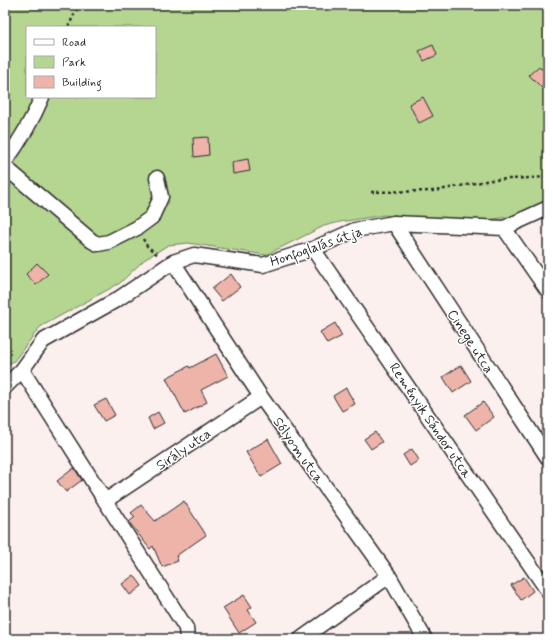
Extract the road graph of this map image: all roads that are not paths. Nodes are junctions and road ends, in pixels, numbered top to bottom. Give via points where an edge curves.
1 (42, 98) edge
2 (5, 162) edge
3 (5, 166) edge
4 (157, 178) dead end
5 (548, 208) edge
6 (394, 223) junction
7 (504, 228) junction
8 (313, 249) junction
9 (173, 262) junction
10 (548, 290) edge
11 (22, 370) junction
12 (5, 387) edge
13 (261, 397) junction
14 (548, 458) edge
15 (105, 501) junction
16 (389, 576) junction
17 (548, 591) edge
18 (187, 639) edge
19 (301, 639) edge
20 (425, 639) edge

1 - 2 street via 22,138
3 - 4 street via 98,244 137,228 152,217 161,197
5 - 7 street, Honfoglalás útja
6 - 7 street, Honfoglalás útja
6 - 8 street, Honfoglalás útja via 355,230
6 - 14 street, Cinege utca
7 - 10 street
8 - 9 street, Honfoglalás útja via 262,265 194,255
8 - 17 street, Reményik Sándor utca
9 - 11 street, Honfoglalás útja via 118,300 43,341
9 - 13 street, Sólyom utca
11 - 12 street, Honfoglalás útja
11 - 15 street
13 - 15 street, Sirály utca
13 - 16 street, Sólyom utca
15 - 18 street via 186,628
16 - 19 street
16 - 20 street, Sólyom utca

